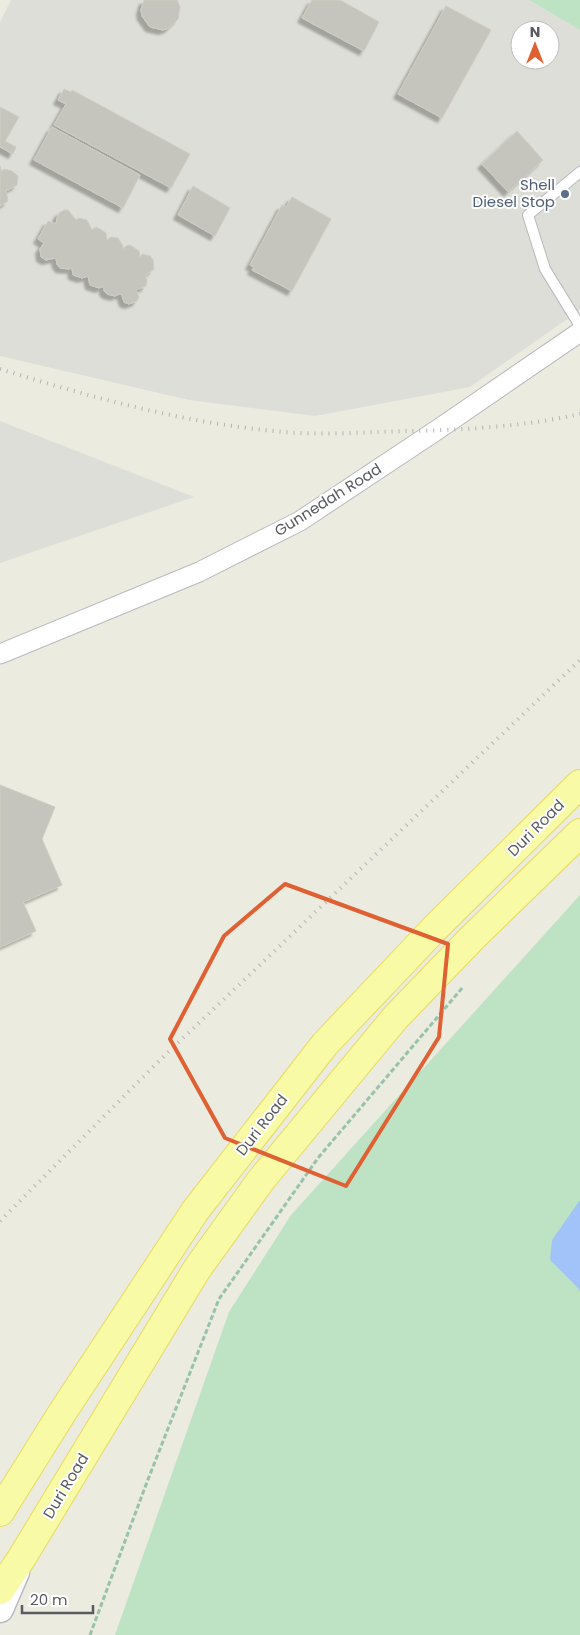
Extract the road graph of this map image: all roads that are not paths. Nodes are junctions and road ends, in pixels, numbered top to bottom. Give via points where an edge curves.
1 (580, 172) edge
2 (580, 326) edge
3 (580, 332) edge
4 (0, 654) edge
5 (580, 784) edge
6 (580, 833) edge
7 (0, 1512) edge
8 (21, 1559) junction
9 (0, 1590) edge
10 (0, 1608) edge

1 - 2 lane via 528,214 545,269
3 - 4 street, Gunnedah Road via 300,521 199,572
5 - 7 main road, Duri Road via 435,928 325,1044 195,1211
6 - 8 main road, Duri Road via 395,1018 261,1180 197,1269
8 - 9 main road, Duri Road
8 - 10 main road, Duri Road

